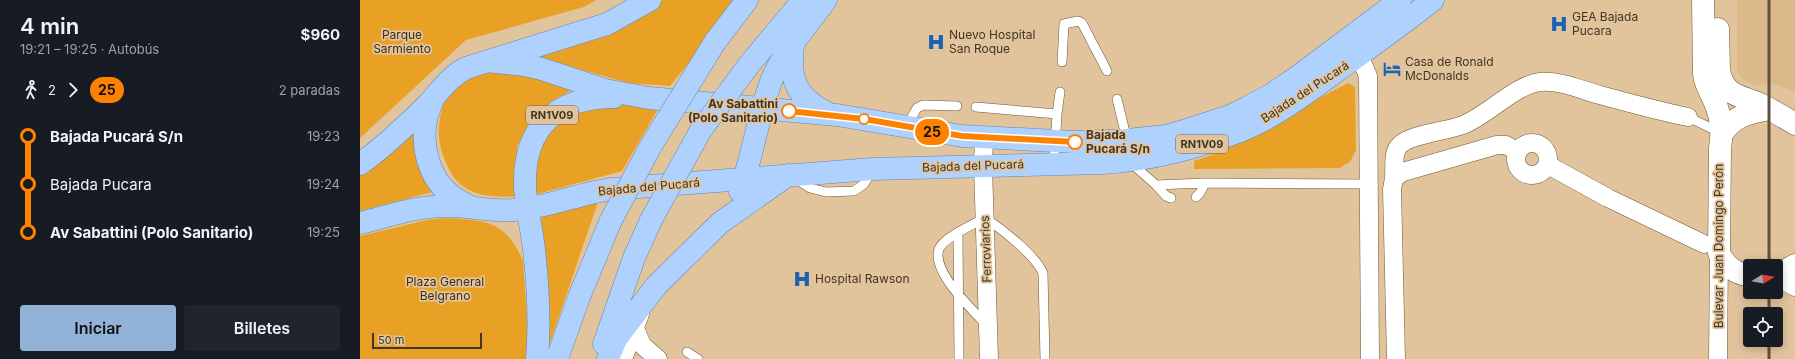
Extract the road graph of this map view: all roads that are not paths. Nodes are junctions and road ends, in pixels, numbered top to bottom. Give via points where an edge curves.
1 (650, 0) edge
2 (747, 0) edge
3 (803, 0) edge
4 (826, 0) edge
5 (1388, 0) edge
6 (1400, 0) edge
7 (1433, 0) edge
8 (1447, 0) edge
9 (1703, 0) edge
10 (1718, 0) edge
11 (1356, 33) junction
12 (1392, 33) junction
13 (793, 46) junction
14 (1360, 55) junction
15 (487, 61) junction
16 (1062, 62) dead end
17 (1107, 71) dead end
18 (1060, 92) dead end
19 (433, 98) junction
20 (649, 98) junction
21 (1117, 99) dead end
22 (957, 106) dead end
23 (976, 107) dead end
24 (762, 108) junction
25 (830, 114) junction
26 (1057, 114) junction
27 (1784, 115) edge
28 (1688, 117) joint
29 (906, 127) junction
30 (1722, 134) junction
31 (984, 138) junction
32 (1055, 142) junction
33 (1128, 151) junction
34 (360, 164) edge
35 (1054, 164) junction
36 (984, 166) junction
37 (789, 175) junction
38 (744, 178) junction
39 (1394, 178) junction
40 (1205, 183) junction
41 (1369, 184) junction
42 (1156, 185) junction
43 (1196, 197) dead end
44 (1171, 198) dead end
45 (470, 207) junction
46 (528, 208) junction
47 (985, 218) junction
48 (360, 223) edge
49 (720, 223) junction
50 (958, 233) junction
51 (1712, 248) junction
52 (1795, 265) edge
53 (1783, 273) edge
54 (1743, 274) edge
55 (1783, 281) edge
56 (1795, 287) edge
57 (959, 294) junction
58 (647, 296) junction
59 (988, 327) junction
60 (635, 328) junction
61 (687, 352) dead end
62 (537, 359) edge
63 (557, 359) edge
64 (599, 359) edge
65 (608, 359) edge
66 (623, 359) edge
67 (658, 359) edge
68 (698, 359) edge
69 (959, 359) edge
70 (989, 359) edge
71 (1044, 359) edge
72 (1370, 359) edge
73 (1396, 359) edge
74 (1718, 359) edge

1 - 15 main road via 607,24
2 - 63 main road, bridge via 715,42 652,144 611,220
3 - 64 main road, bridge via 748,66 701,130 651,220 634,258
4 - 13 main road
5 - 11 main road
6 - 11 main road, Bajada del Pucará / RN1V09
7 - 12 main road, Bajada del Pucará / RN1V09
8 - 12 main road
9 - 30 main road, Bulevar Juan Domingo Perón via 1704,74 1717,108
10 - 27 main road via 1717,48 1720,77 1732,93
11 - 33 main road, Bajada del Pucará / RN1V09 via 1272,94 1230,116
12 - 14 main road, Bajada del Pucará / RN1V09
13 - 24 main road via 773,78
13 - 25 main road via 792,78 809,103
14 - 33 main road, Bajada del Pucará / RN1V09 via 1278,111 1241,131 1176,153
14 - 41 street via 1368,76
15 - 19 main road via 456,74
15 - 20 main road, Bajada del Pucará via 525,65 605,90
16 - 17 lane via 1064,24 1078,21 1082,22
18 - 26 lane
19 - 34 main road via 388,144
19 - 45 main road via 425,130 425,145 430,166 437,181 452,196
20 - 24 main road, Bajada del Pucará / RN1V09
20 - 46 main road, RN1V09 via 590,99 561,108 548,118 530,145 524,185
21 - 33 lane
22 - 29 lane via 923,105 917,108
23 - 26 lane
24 - 25 main road, Bajada del Pucará / RN1V09
24 - 38 main road
25 - 29 main road, Bajada del Pucará / RN1V09
26 - 32 lane
27 - 30 main road via 1739,116
28 - 30 lane
28 - 39 street via 1560,84 1540,82 1525,87 1462,126 1408,140 1399,145 1395,154
29 - 31 main road, Bajada del Pucará / RN1V09
30 - 51 main road, Bulevar Juan Domingo Perón
31 - 32 main road, Bajada del Pucará / RN1V09
31 - 36 street, Ferroviarios
32 - 33 main road, Bajada del Pucará / RN1V09
32 - 35 lane
33 - 35 main road, Bajada del Pucará / RN1V09
33 - 42 lane
35 - 36 main road, Bajada del Pucará / RN1V09
36 - 37 main road, Bajada del Pucará / RN1V09 via 873,169
36 - 47 street, Ferroviarios
37 - 38 main road, Bajada del Pucará
37 - 49 main road
38 - 46 main road, Bajada del Pucará via 598,191
38 - 49 main road via 738,196
39 - 51 street via 1403,172 1497,145 1506,145 1518,152 1525,144 1536,143 1546,149 1548,165 1608,198
39 - 73 street via 1392,189
40 - 41 lane
40 - 42 lane
40 - 43 lane
41 - 72 street
42 - 44 lane
45 - 46 main road, Bajada del Pucará via 499,211
45 - 48 main road, Bajada del Pucará via 438,206
46 - 62 main road, RN1V09 via 537,288
47 - 50 lane
47 - 59 street, Ferroviarios
47 - 71 lane via 1036,261 1043,273
49 - 58 main road
50 - 57 lane
50 - 57 lane via 945,242 938,255 942,271
51 - 54 main road via 1729,267
51 - 74 street, Bulevar Juan Domingo Perón
52 - 53 main road
55 - 56 street
57 - 59 lane
57 - 69 lane
58 - 60 street
58 - 65 main road via 616,339
59 - 70 street, Ferroviarios
60 - 66 street
60 - 67 street via 642,345
61 - 68 lane

